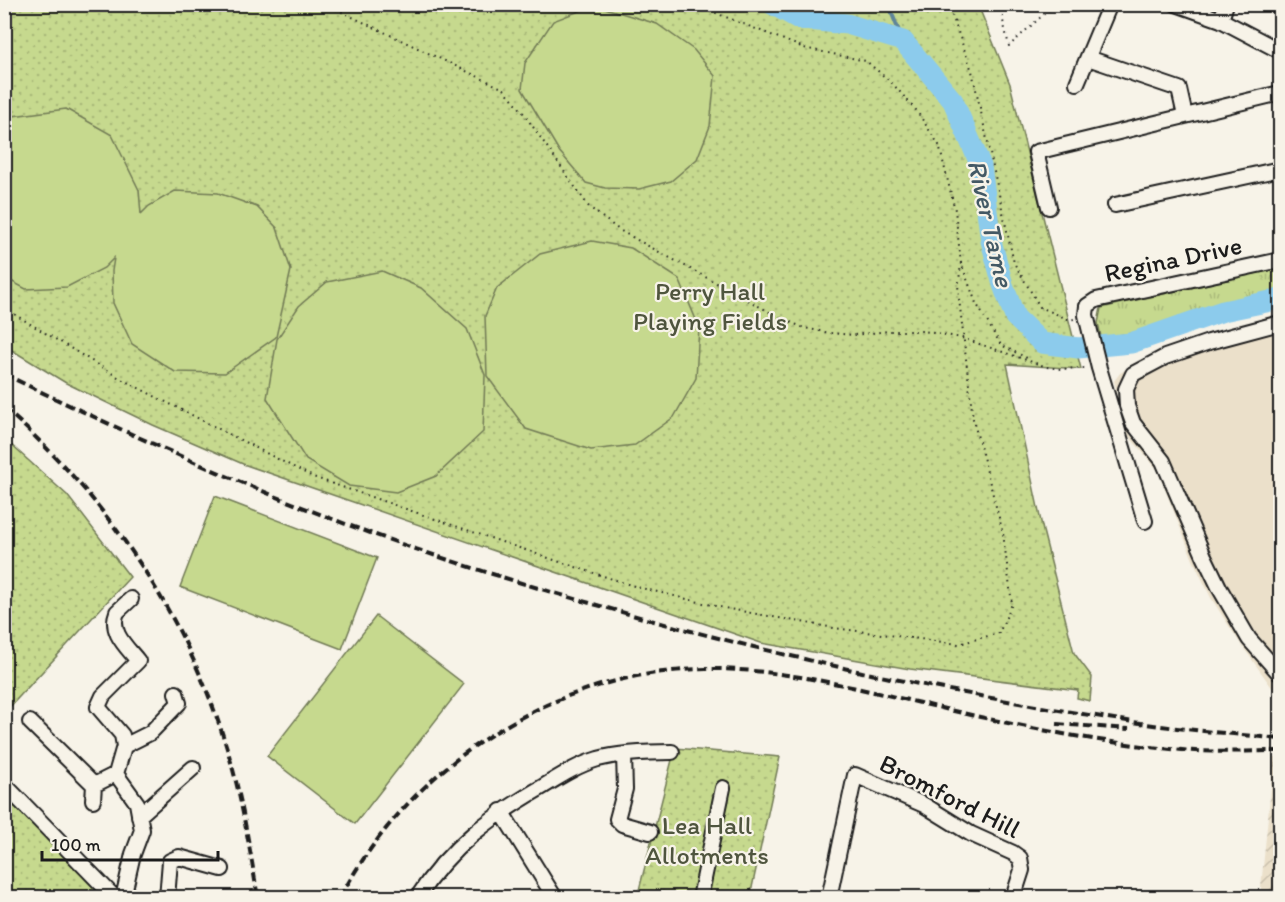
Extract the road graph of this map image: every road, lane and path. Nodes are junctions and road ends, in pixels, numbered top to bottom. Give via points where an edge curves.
1 (325, 4) edge
2 (693, 4) edge
3 (948, 4) edge
4 (999, 4) edge
5 (1055, 4) edge
6 (1110, 4) edge
7 (1176, 4) edge
8 (1226, 4) edge
9 (1221, 20) junction
10 (1281, 51) edge
11 (1088, 58) junction
12 (1077, 83) dead end
13 (1281, 93) edge
14 (1185, 116) junction
15 (1281, 169) edge
16 (1115, 206) dead end
17 (1049, 207) dead end
18 (1281, 260) edge
19 (961, 263) junction
20 (4, 308) edge
21 (1070, 320) dead end
22 (1281, 323) edge
23 (962, 338) junction
24 (1098, 363) junction
25 (1040, 364) junction
26 (1145, 521) dead end
27 (131, 599) dead end
28 (1281, 674) edge
29 (176, 693) dead end
30 (30, 722) dead end
31 (124, 746) junction
32 (672, 752) dead end
33 (624, 756) junction
34 (193, 768) dead end
35 (116, 774) junction
36 (4, 784) edge
37 (723, 788) dead end
38 (501, 811) junction
39 (139, 816) junction
40 (650, 832) dead end
41 (222, 868) dead end
42 (115, 897) edge
43 (123, 897) edge
44 (167, 897) edge
45 (417, 897) edge
46 (555, 897) edge
47 (700, 897) edge
48 (829, 897) edge
49 (1013, 897) edge

1 - 23 path via 504,89 589,207 619,230 775,315 804,328 830,333 923,332
2 - 19 path via 804,48 866,61 892,83 939,145 955,210
3 - 21 path via 972,71 1014,263 1040,308
4 - 5 path via 1008,46
6 - 11 street
7 - 9 street
8 - 9 street
9 - 10 street
11 - 12 street
11 - 14 street via 1179,89
13 - 14 street
14 - 17 street via 1036,152
15 - 16 street
18 - 24 street, Regina Drive via 1096,300 1087,306 1086,315
19 - 23 path via 958,290
19 - 25 path via 976,303 1001,345
20 - 23 path via 123,380 313,477 638,587 834,628 959,644 999,633 1012,604 1003,532 973,419
22 - 28 street via 1165,357 1133,374 1126,389 1133,423 1163,461 1220,589 1249,639
23 - 25 path
24 - 25 path via 1060,369
24 - 26 street
27 - 31 street via 117,612 115,629 142,666 103,696 98,707 122,735
29 - 31 street via 179,703 172,711 150,733
30 - 35 street via 93,792
31 - 35 street
32 - 33 street
33 - 38 street via 578,766
33 - 40 street via 625,789 616,819
34 - 39 street
35 - 39 street via 137,803
36 - 42 street
37 - 47 street
38 - 45 street via 457,847
38 - 46 street
39 - 43 street via 142,830 132,854
41 - 44 street via 179,857 170,861
48 - 49 street, Bromford Hill via 855,776 924,805 1020,858 1022,870

